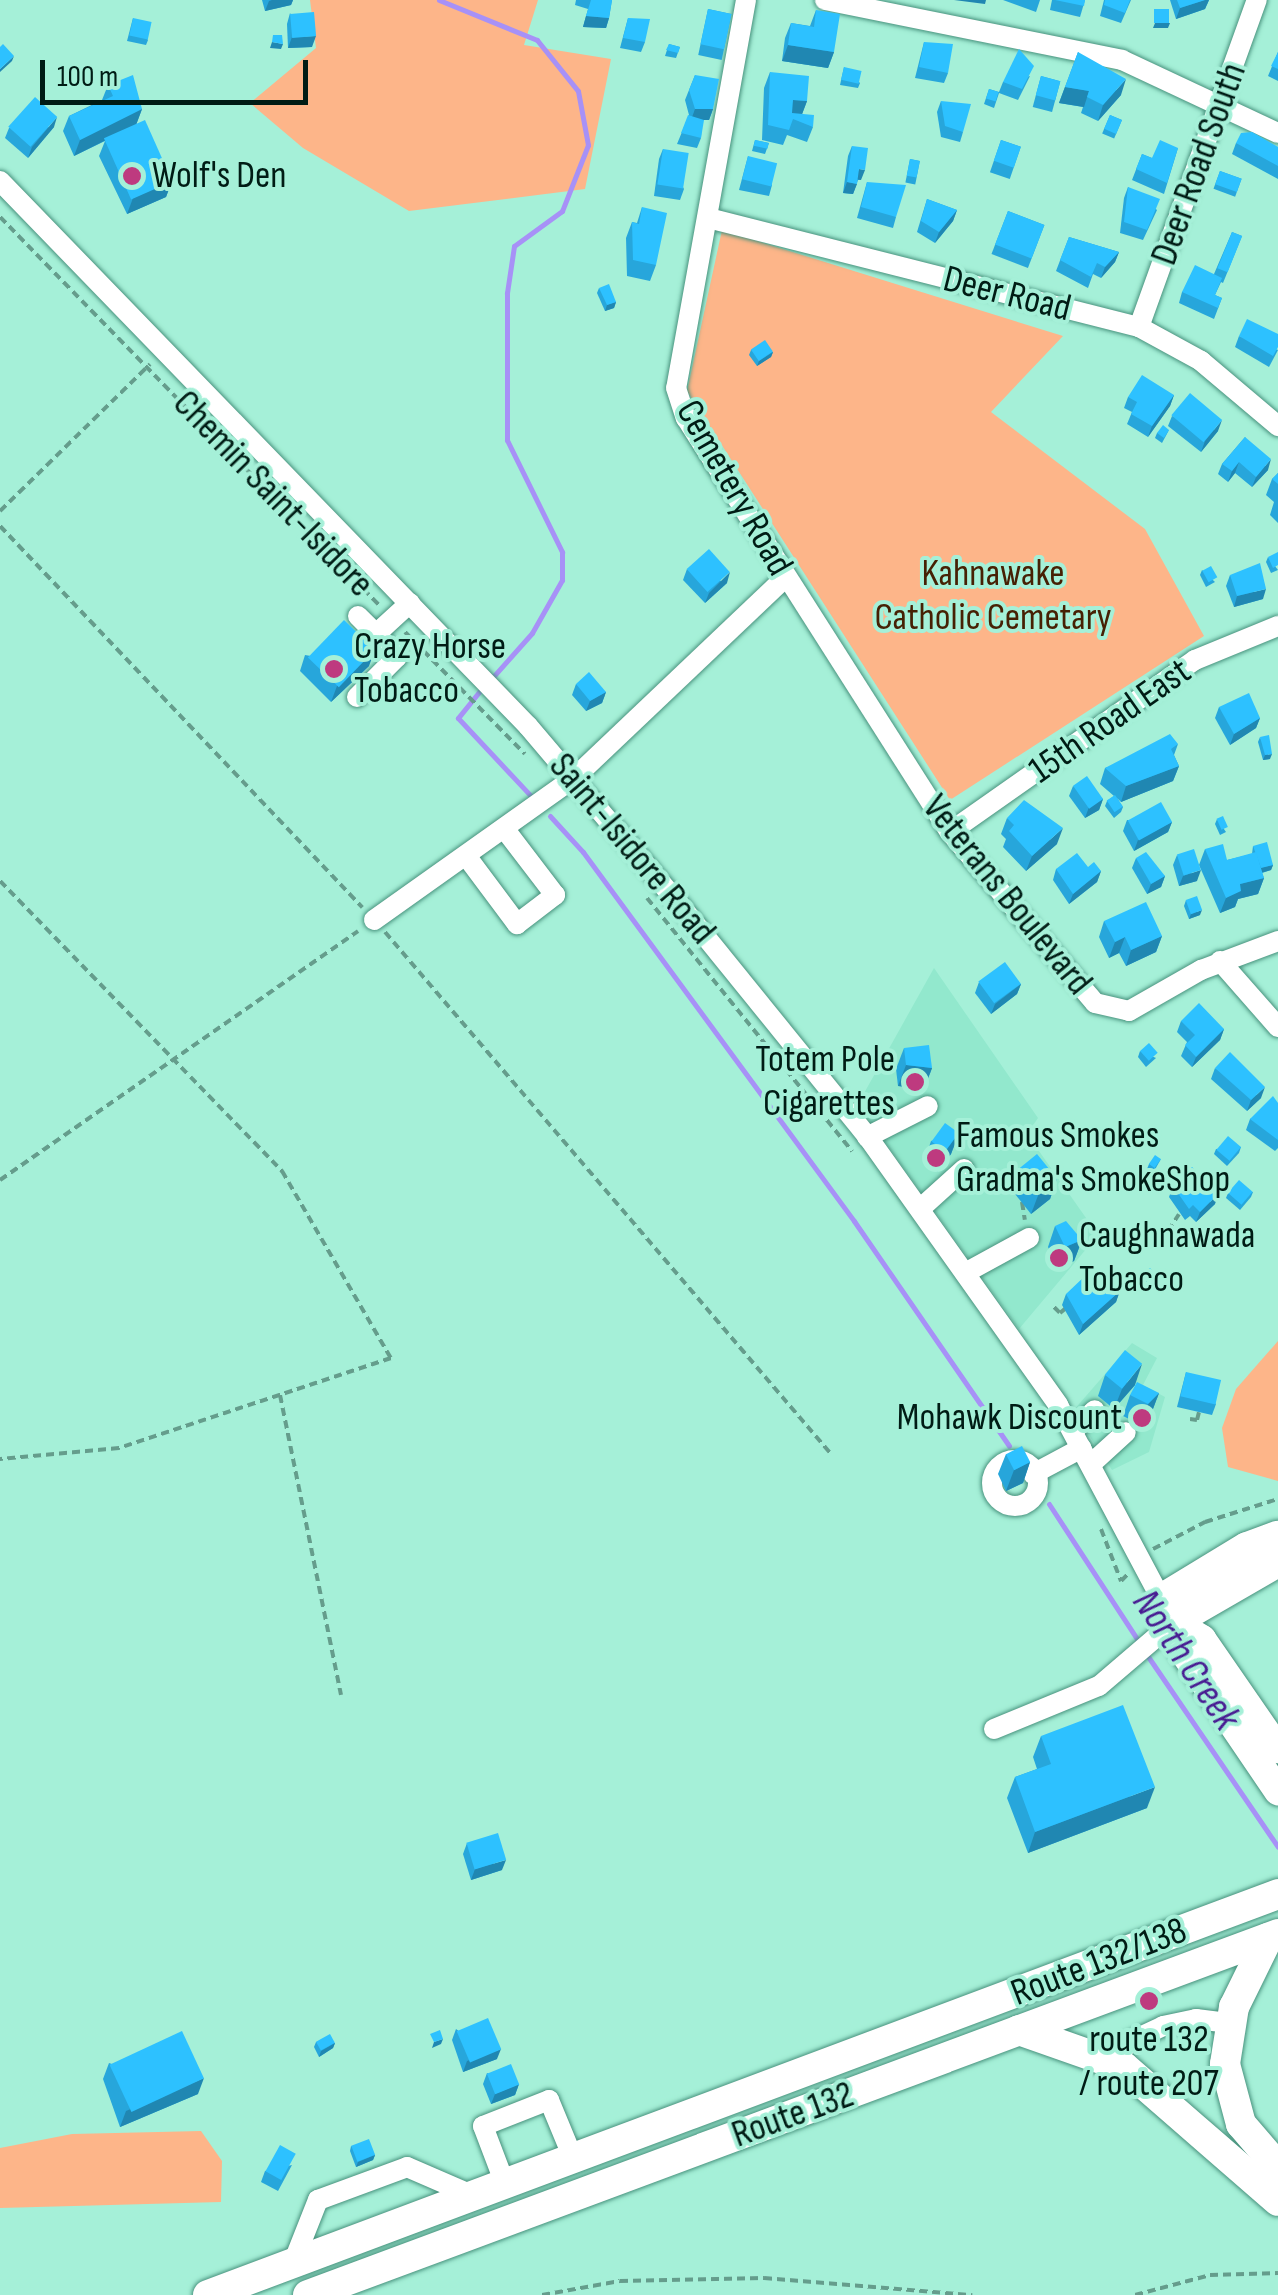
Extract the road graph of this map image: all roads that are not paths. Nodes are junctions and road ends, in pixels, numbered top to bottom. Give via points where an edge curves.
1 (746, 0) edge
2 (825, 0) edge
3 (1257, 0) edge
4 (1223, 102) junction
5 (1278, 133) edge
6 (0, 180) edge
7 (708, 218) junction
8 (1139, 326) junction
9 (1278, 426) edge
10 (784, 578) junction
11 (410, 603) junction
12 (358, 616) dead end
13 (1278, 626) edge
14 (376, 634) junction
15 (357, 698) dead end
16 (874, 718) joint
17 (574, 778) junction
18 (506, 831) junction
19 (950, 832) junction
20 (472, 865) junction
21 (374, 920) road end
22 (1278, 941) edge
23 (1220, 962) junction
24 (1278, 1027) edge
25 (928, 1106) dead end
26 (860, 1144) junction
27 (964, 1169) dead end
28 (921, 1208) junction
29 (1029, 1238) dead end
30 (965, 1273) junction
31 (1095, 1410) dead end
32 (1126, 1432) dead end
33 (1082, 1448) junction
34 (1035, 1473) dead end
35 (1278, 1536) edge
36 (1278, 1562) edge
37 (1167, 1610) junction
38 (994, 1728) dead end
39 (1278, 1749) edge
40 (1278, 1791) edge
41 (1278, 1894) edge
42 (1273, 1936) edge
43 (1230, 2023) junction
44 (920, 2029) joint
45 (1018, 2030) junction
46 (1114, 2061) junction
47 (572, 2158) junction
48 (1278, 2167) edge
49 (504, 2184) junction
50 (474, 2196) junction
51 (1278, 2202) edge
52 (293, 2263) junction
53 (208, 2295) edge
54 (308, 2295) edge

1 - 7 street, Cemetery Road
2 - 4 street via 1068,45
3 - 4 street, Deer Road South
4 - 5 street
4 - 8 street, Deer Road South
6 - 11 street, Saint-Isidore Road via 156,358
7 - 8 street, Deer Road
7 - 10 street, Cemetery Road via 676,388 686,418
8 - 9 street, Deer Road via 1201,361
10 - 16 street, Cemetery Road
10 - 17 street
11 - 14 street
11 - 17 street, Saint-Isidore Road
12 - 14 street
13 - 19 street, 15th Road East via 1195,660
14 - 15 street via 397,657
16 - 19 street, Veterans Boulevard
17 - 18 street
17 - 26 street, Saint-Isidore Road
18 - 20 street
18 - 20 street via 555,895 517,924
19 - 23 street, Veterans Boulevard via 1049,955 1104,1009 1129,1011
20 - 21 street
22 - 23 street, Veterans Boulevard
23 - 24 street
25 - 26 street
26 - 28 street, Saint-Isidore Road
27 - 28 street
28 - 30 street, Saint-Isidore Road
29 - 30 street
30 - 33 street, Saint-Isidore Road
31 - 33 street
32 - 33 street
33 - 34 street
33 - 37 street, Saint-Isidore Road
35 - 37 highway via 1247,1547
36 - 37 highway
37 - 38 street via 1099,1686
37 - 39 main road via 1202,1638
37 - 40 main road via 1182,1650
41 - 44 highway, Route 132/138
42 - 43 highway
42 - 45 highway, Route 132
43 - 46 street via 1196,2019 1163,2026 1129,2042
43 - 48 highway via 1225,2064 1234,2108 1250,2140
44 - 47 highway, Route 132
45 - 46 highway
45 - 54 highway, Route 132
46 - 51 highway
47 - 49 highway, Route 132
47 - 49 street via 549,2100 484,2126
49 - 50 highway, Route 132
50 - 52 highway, Route 132
50 - 52 street via 407,2167 318,2200
52 - 53 highway, Route 132

